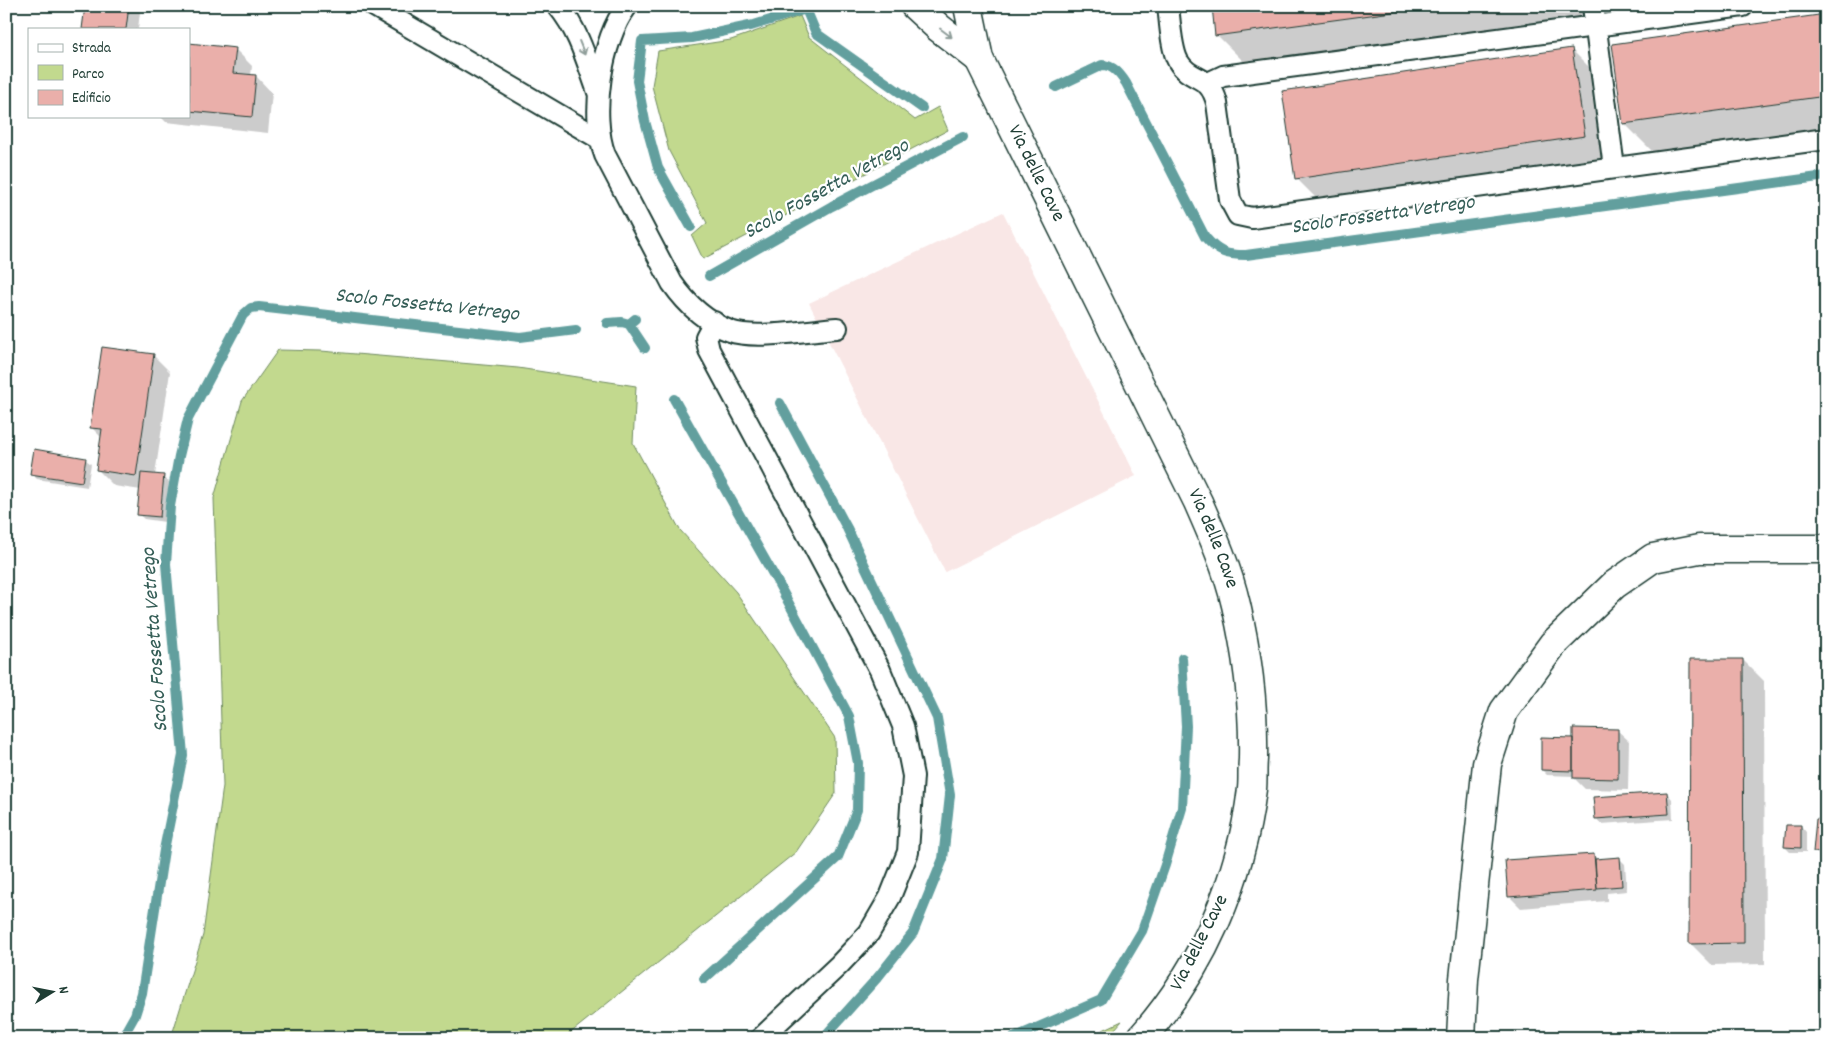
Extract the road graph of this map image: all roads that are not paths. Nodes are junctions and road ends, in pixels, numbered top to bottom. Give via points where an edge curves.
1 (374, 6) edge
2 (558, 6) edge
3 (627, 6) edge
4 (914, 6) edge
5 (968, 6) edge
6 (1168, 6) edge
7 (1743, 6) edge
8 (1594, 16) edge
9 (979, 58) junction
10 (1208, 83) junction
11 (598, 93) junction
12 (600, 139) junction
13 (1826, 139) edge
14 (1614, 168) junction
15 (714, 322) junction
16 (837, 328) dead end
17 (1826, 549) edge
18 (761, 1038) edge
19 (1141, 1038) edge
20 (1460, 1038) edge

1 - 12 lane
2 -> 11 lane via 582,46
3 - 11 lane via 608,42
4 -> 9 main road, Via delle Cave
5 - 9 main road, Via delle Cave
6 - 10 lane via 1178,60 1186,71
7 - 8 lane
8 - 10 lane via 1223,76
8 - 14 lane
9 - 19 main road, Via delle Cave via 1218,548 1236,604 1248,666 1254,727 1252,788 1241,850 1221,909 1194,965 1160,1017
10 - 14 lane via 1217,103 1230,200 1238,215 1252,218
11 - 12 lane
12 - 15 lane via 605,155 672,283 683,298
13 - 14 lane
15 - 16 lane via 731,332 760,335
15 - 18 lane via 706,337 709,350 880,670 903,726 913,776 908,852 890,897 869,933
17 - 20 main road via 1699,549 1653,558 1614,585 1553,644 1504,711 1487,764

